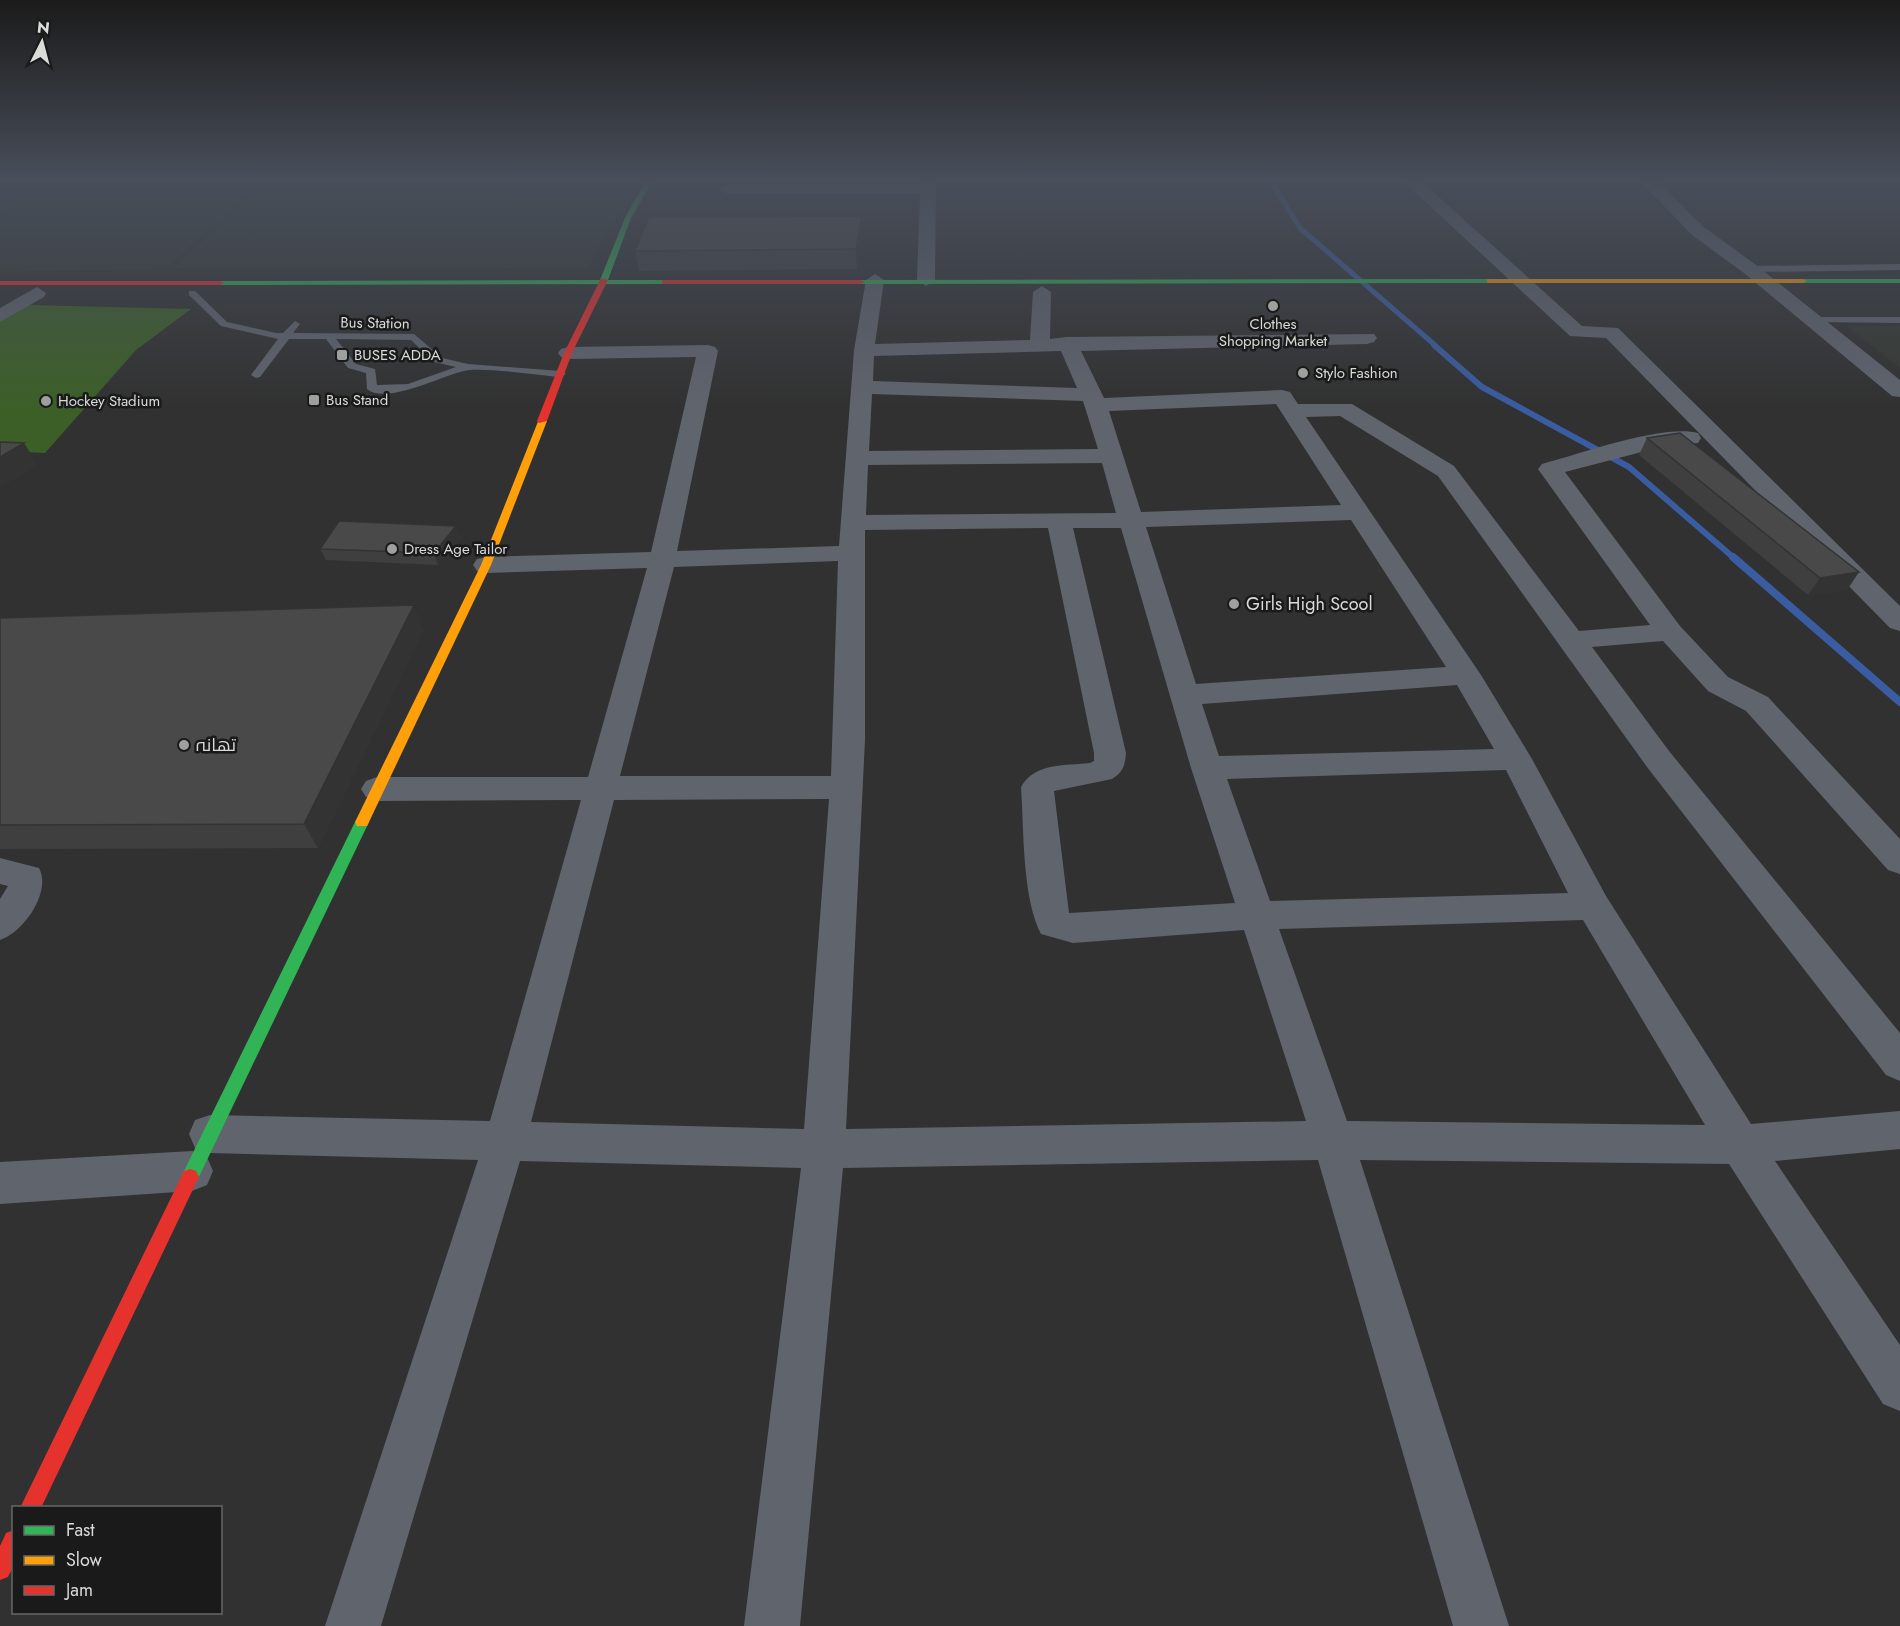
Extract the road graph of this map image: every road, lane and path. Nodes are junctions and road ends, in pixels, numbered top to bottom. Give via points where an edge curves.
1 (613, 256) edge
2 (927, 256) edge
3 (1495, 256) edge
4 (1731, 256) edge
5 (1900, 267) edge
6 (604, 280) junction
7 (926, 280) junction
8 (1763, 280) junction
9 (1900, 280) edge
10 (0, 283) edge
11 (874, 286) junction
12 (1529, 286) junction
13 (1225, 288) junction
14 (1900, 291) edge
15 (1042, 292) junction
16 (0, 293) edge
17 (37, 293) junction
18 (192, 293) junction
19 (598, 294) junction
20 (0, 316) edge
21 (1814, 320) junction
22 (1900, 320) edge
23 (295, 324) dead end
24 (283, 337) junction
25 (330, 338) junction
26 (1367, 338) dead end
27 (1053, 344) junction
28 (864, 350) junction
29 (568, 353) junction
30 (468, 367) junction
31 (561, 374) junction
32 (255, 375) dead end
33 (862, 387) junction
34 (1900, 391) edge
35 (1093, 400) junction
36 (1292, 411) junction
37 (1716, 437) junction
38 (1110, 456) junction
39 (857, 458) junction
40 (1357, 512) junction
41 (1059, 520) junction
42 (1129, 520) junction
43 (852, 538) junction
44 (663, 557) junction
45 (486, 565) junction
46 (1900, 622) edge
47 (1670, 632) junction
48 (1572, 640) junction
49 (1466, 675) junction
50 (1186, 695) junction
51 (1516, 759) junction
52 (1207, 768) junction
53 (846, 787) junction
54 (377, 789) junction
55 (600, 789) junction
56 (1900, 861) edge
57 (0, 871) edge
58 (1593, 906) junction
59 (1258, 915) junction
60 (0, 927) edge
61 (1900, 1063) edge
62 (1900, 1130) edge
63 (1333, 1140) junction
64 (505, 1142) junction
65 (1740, 1145) junction
66 (824, 1149) junction
67 (201, 1153) junction
68 (0, 1183) edge
69 (1900, 1387) edge
70 (31, 1506) edge
71 (12, 1545) edge
72 (0, 1569) edge
73 (353, 1626) edge
74 (772, 1626) edge
75 (1481, 1626) edge

1 - 6 main road
2 - 7 street
3 - 12 street
4 - 8 street
5 - 8 lane
6 - 10 main road
6 - 11 main road
6 - 19 main road
7 - 11 main road
7 - 13 main road
8 - 9 main road
8 - 12 main road
8 - 14 main road
8 - 21 street
11 - 15 main road
11 - 19 main road
11 - 28 street
12 - 13 main road
12 - 37 street via 1577,332 1611,332
13 - 15 main road
15 - 27 street
16 - 17 main road
17 - 18 main road
17 - 20 street
18 - 19 main road
18 - 24 lane, Bus Station via 224,324
19 - 29 main road
21 - 22 lane
21 - 34 street
23 - 24 lane
24 - 25 lane, Bus Station
24 - 32 lane
25 - 30 lane, Bus Station via 414,337 438,360
25 - 30 lane via 352,366 371,372 372,389 409,387
26 - 27 street
27 - 28 street
27 - 35 street
28 - 33 street
29 - 31 main road
29 - 44 street via 708,351
30 - 31 lane, Bus Station
31 - 45 main road
33 - 35 street
33 - 39 street
35 - 36 street via 1282,397
35 - 38 street
36 - 40 street
36 - 48 street via 1344,409 1446,471
37 - 46 street
37 - 47 street via 1656,441 1550,469
38 - 39 street
38 - 42 street
39 - 43 street
40 - 42 street
40 - 49 street
41 - 42 street
41 - 43 street
41 - 59 street via 1110,753 1109,766 1100,774 1057,776 1037,787 1048,905 1054,924 1073,929
42 - 50 street
43 - 44 street
43 - 53 street
44 - 45 street
44 - 55 street
45 - 54 main road
47 - 48 street
47 - 56 street via 1718,684 1757,704
48 - 61 street via 1658,759
49 - 50 street
49 - 51 street
50 - 52 street
51 - 52 street
51 - 58 street
52 - 59 street
53 - 55 street
53 - 66 street
54 - 55 street
54 - 67 main road
55 - 64 street
57 - 60 street via 27,876 24,894
58 - 59 street
58 - 65 street
59 - 63 street
62 - 65 street
63 - 65 street
63 - 66 street
63 - 75 street
64 - 66 street
64 - 67 street
64 - 73 street
65 - 69 street
66 - 74 street
67 - 68 street
67 - 70 main road
71 - 72 main road

